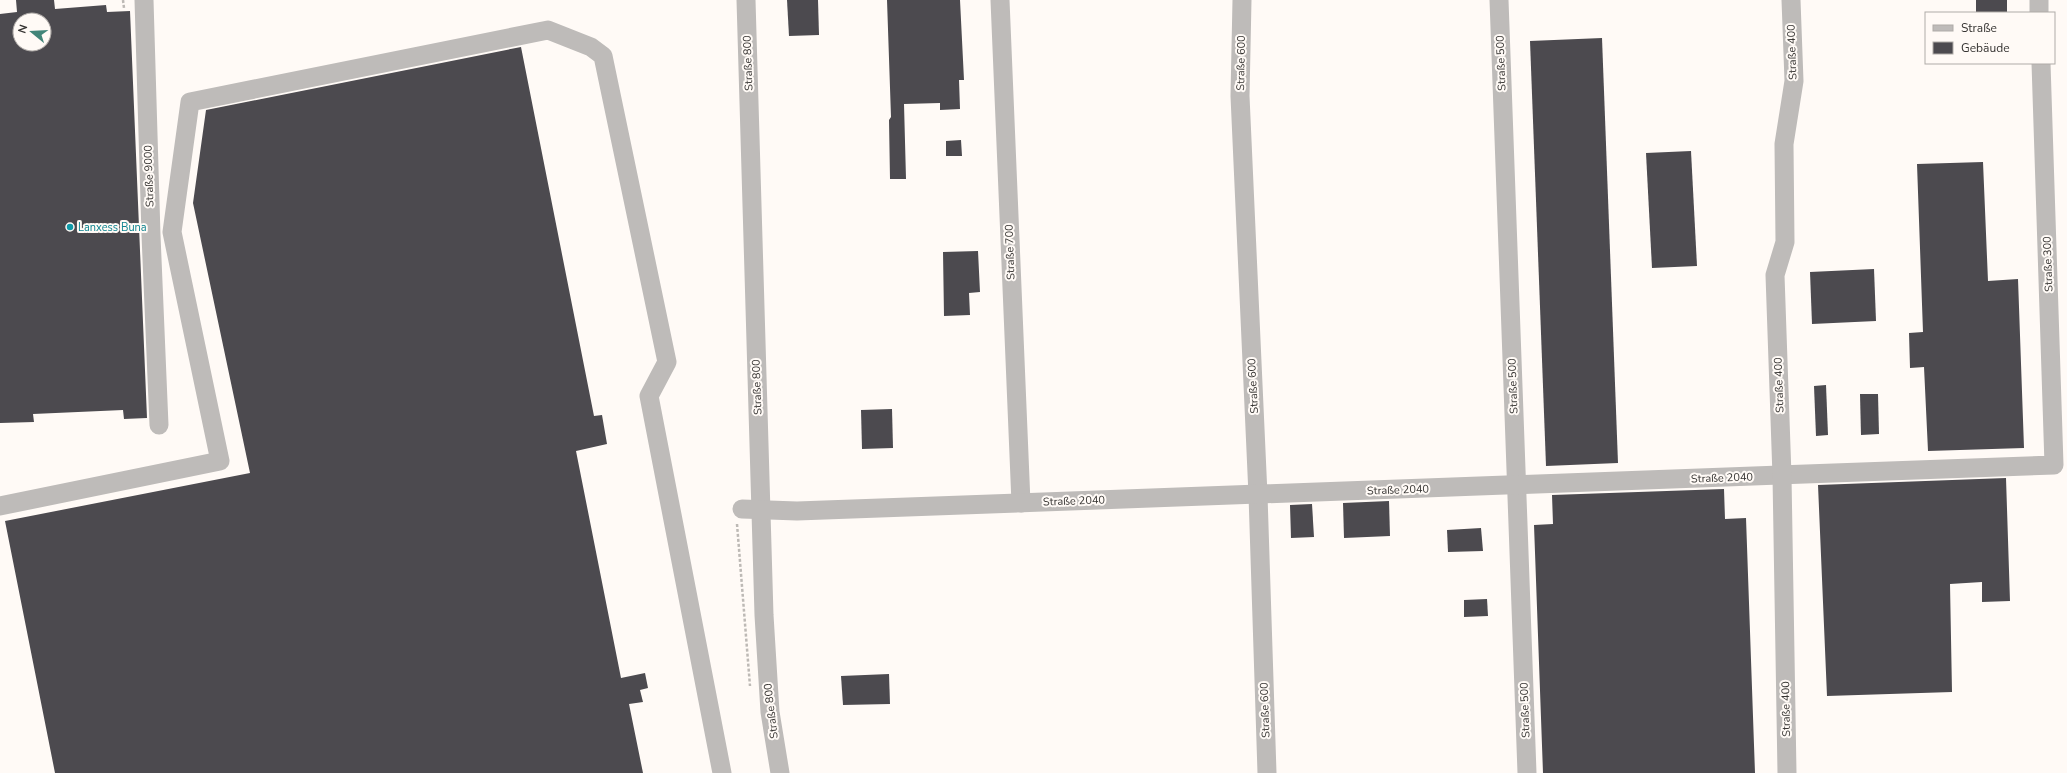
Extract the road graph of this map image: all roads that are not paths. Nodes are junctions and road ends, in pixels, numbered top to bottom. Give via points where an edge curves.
1 (144, 0) edge
2 (746, 0) edge
3 (1000, 0) edge
4 (1242, 0) edge
5 (1499, 0) edge
6 (1791, 0) edge
7 (2039, 0) edge
8 (2039, 12) edge
9 (2041, 64) edge
10 (159, 425) dead end
11 (2054, 465) joint
12 (1782, 476) junction
13 (1517, 485) junction
14 (1258, 496) junction
15 (1021, 503) junction
16 (0, 506) edge
17 (751, 510) junction
18 (722, 773) edge
19 (780, 773) edge
20 (1267, 773) edge
21 (1527, 773) edge
22 (1787, 773) edge

1 - 10 lane, Straße 9000
2 - 17 lane, Straße 800
3 - 15 lane, Straße 700
4 - 14 lane, Straße 600 via 1240,96
5 - 13 lane, Straße 500
6 - 12 lane, Straße 400 via 1794,81 1784,144 1785,242 1775,274
7 - 8 lane
9 - 11 lane, Straße 300
11 - 12 lane, Straße 2040
12 - 13 lane, Straße 2040
12 - 22 lane, Straße 400
13 - 14 lane, Straße 2040
13 - 21 lane, Straße 500
14 - 15 lane, Straße 2040
14 - 20 lane, Straße 600
15 - 17 lane, Straße 2040 via 797,511
16 - 18 lane via 220,461 172,232 190,102 548,30 591,47 603,56 667,362 649,396
17 - 19 lane, Straße 800 via 770,712

